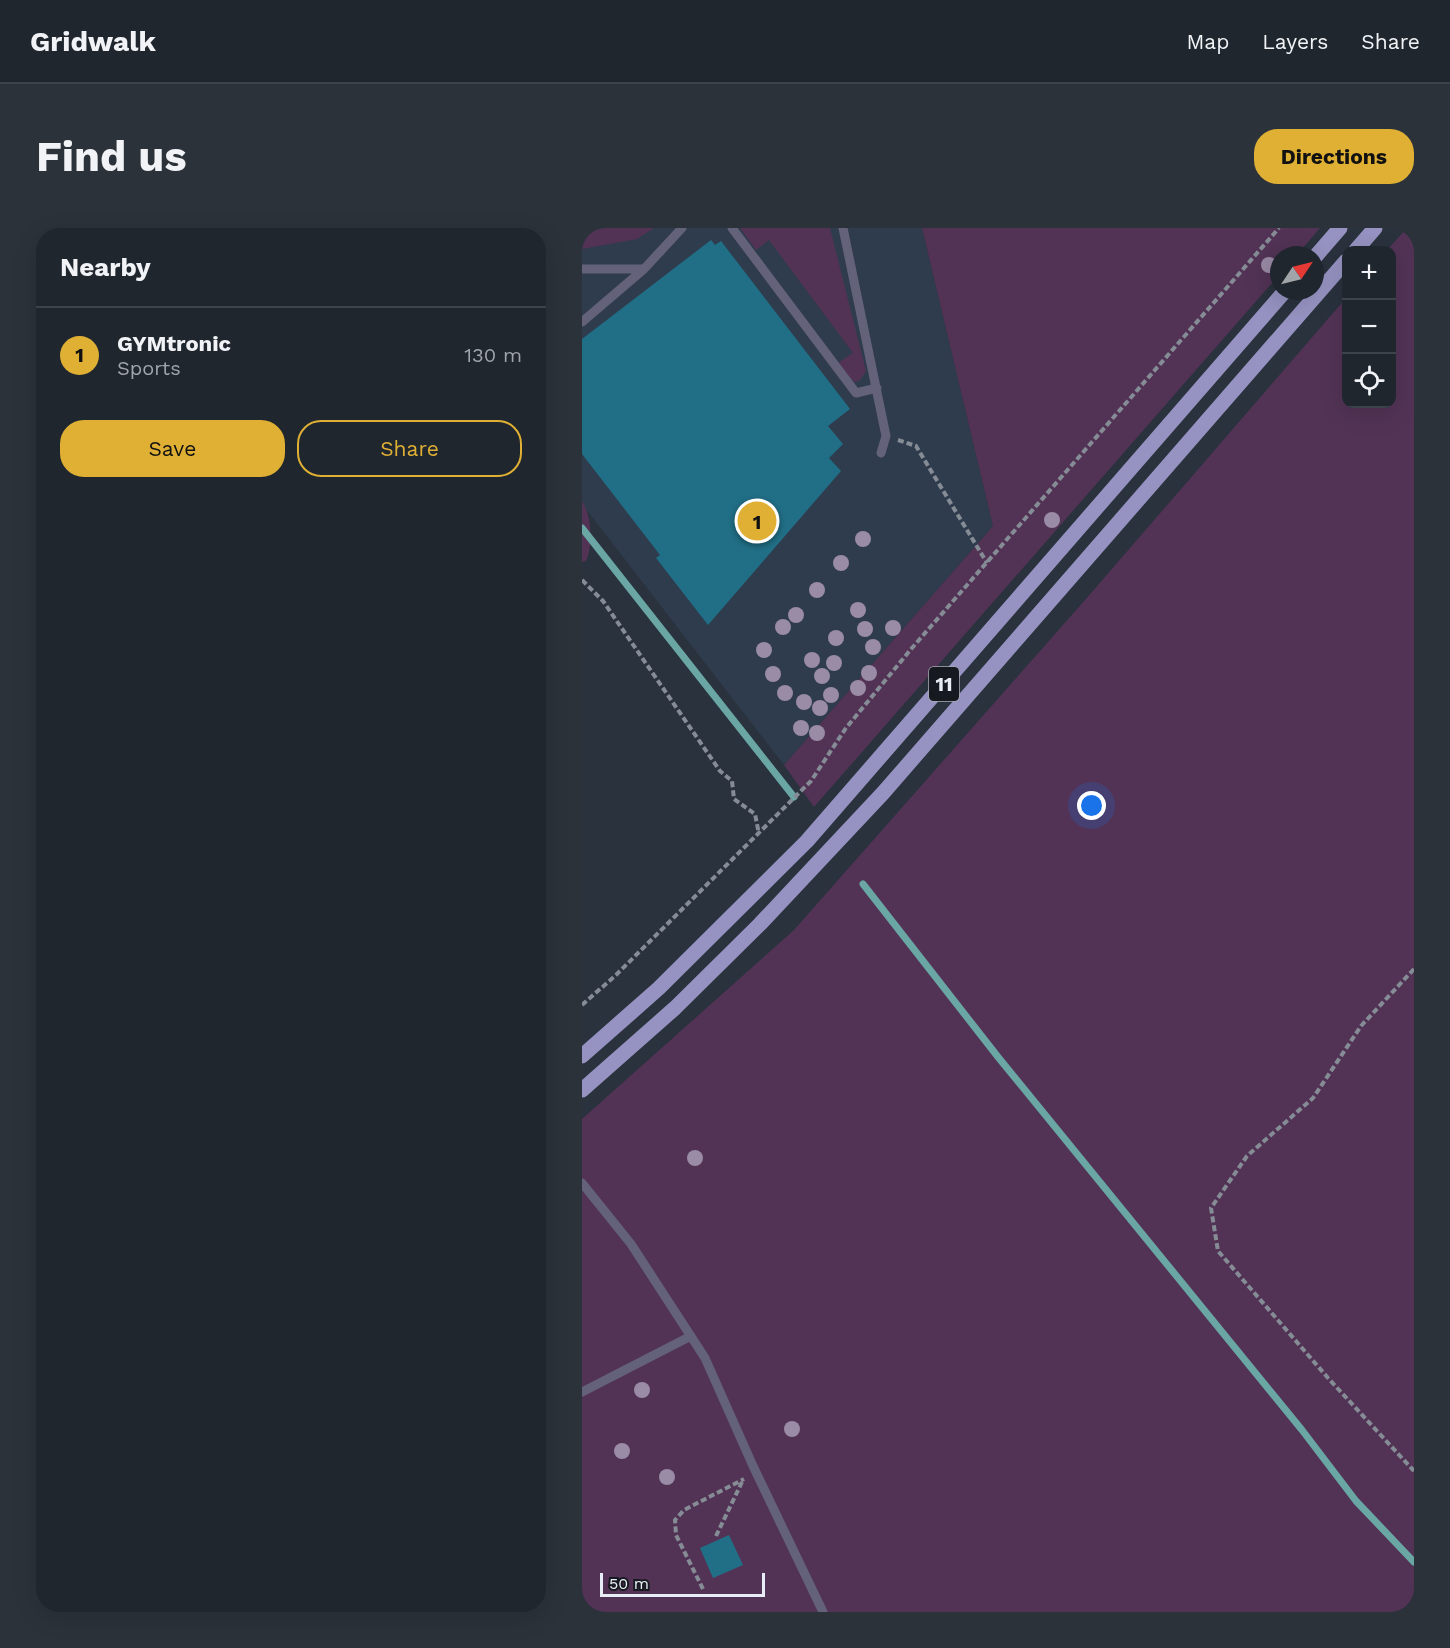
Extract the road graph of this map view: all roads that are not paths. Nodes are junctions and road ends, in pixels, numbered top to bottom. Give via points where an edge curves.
1 (682, 228) edge
2 (732, 228) edge
3 (843, 228) edge
4 (1340, 228) edge
5 (1375, 228) edge
6 (1359, 246) edge
7 (1324, 247) edge
8 (1342, 267) edge
9 (582, 269) edge
10 (644, 269) junction
11 (1278, 300) edge
12 (582, 322) edge
13 (877, 388) junction
14 (880, 453) dead end
15 (582, 1056) edge
16 (582, 1090) edge
17 (582, 1184) edge
18 (691, 1336) junction
19 (582, 1392) edge
20 (823, 1612) edge

1 - 10 lane
2 - 13 lane via 856,393
3 - 13 lane
4 - 7 main road
5 - 6 main road
8 - 16 main road, 11 via 883,793 675,1008
9 - 10 lane
10 - 12 lane
11 - 15 main road, 11 via 807,841 659,988
13 - 14 lane via 886,436
17 - 18 lane via 631,1244
18 - 19 lane
18 - 20 lane via 705,1358

